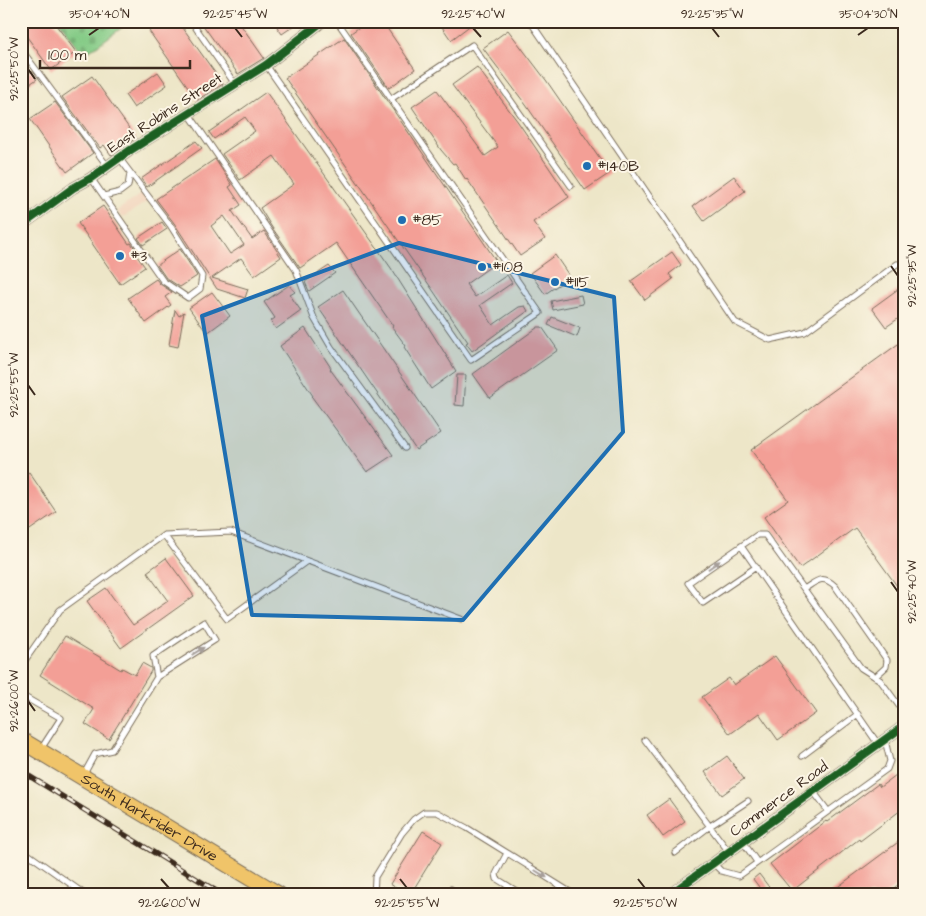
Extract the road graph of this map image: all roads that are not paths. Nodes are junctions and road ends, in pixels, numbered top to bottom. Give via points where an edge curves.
1 (191, 21) edge
2 (322, 21) edge
3 (337, 21) edge
4 (530, 21) edge
5 (21, 49) edge
6 (266, 65) junction
7 (235, 84) junction
8 (391, 99) junction
9 (188, 113) junction
10 (120, 159) junction
11 (108, 167) junction
12 (130, 173) junction
13 (91, 178) junction
14 (571, 186) dead end
15 (104, 196) junction
16 (23, 221) edge
17 (897, 264) dead end
18 (405, 448) dead end
19 (164, 535) junction
20 (741, 546) junction
21 (307, 561) junction
22 (756, 567) junction
23 (804, 589) junction
24 (461, 619) dead end
25 (21, 666) edge
26 (157, 677) junction
27 (875, 677) junction
28 (21, 695) edge
29 (858, 714) junction
30 (905, 714) edge
31 (905, 725) edge
32 (21, 740) edge
33 (645, 740) dead end
34 (882, 742) junction
35 (40, 752) junction
36 (802, 756) dead end
37 (82, 776) junction
38 (813, 791) junction
39 (748, 800) dead end
40 (828, 811) junction
41 (710, 826) junction
42 (742, 842) junction
43 (21, 849) edge
44 (729, 852) junction
45 (507, 853) junction
46 (674, 853) dead end
47 (757, 862) junction
48 (713, 863) junction
49 (451, 889) dead end
50 (86, 894) edge
51 (279, 895) edge
52 (374, 895) edge
53 (447, 895) edge
54 (523, 895) edge
55 (575, 895) edge
56 (669, 895) edge

1 - 7 lane
2 - 6 street, East Robins Street
3 - 8 lane
4 - 17 lane via 735,322 770,340 805,332
5 - 11 lane
6 - 7 street, East Robins Street
6 - 8 lane via 471,360 540,313
7 - 9 street, East Robins Street
8 - 14 lane via 472,45
9 - 10 street, East Robins Street
9 - 18 lane via 296,270 314,318 331,347
10 - 11 street, East Robins Street
10 - 12 lane
11 - 13 street, East Robins Street
12 - 15 lane via 128,186
12 - 15 lane via 170,225 202,276 200,289 188,298 163,281
13 - 15 lane
13 - 16 street, East Robins Street
19 - 21 lane via 231,532
19 - 21 lane via 227,619
19 - 25 lane via 60,610
20 - 22 lane
22 -> 20 lane via 702,603 688,583
20 - 23 lane via 757,535 765,535
21 - 24 lane
22 - 29 lane
23 - 27 lane via 860,668
23 - 27 lane via 823,578 835,586 887,660 886,667
26 -> 26 lane via 216,640 204,622 154,656
26 - 37 lane via 112,750 95,754
27 - 30 lane
28 - 35 lane via 61,718
29 - 34 lane
29 - 36 lane
31 - 34 street, Commerce Road
32 - 35 main road, South Harkrider Drive
33 - 41 lane
34 - 38 street, Commerce Road
34 - 40 lane via 890,761 887,769
35 - 37 main road, South Harkrider Drive
37 - 51 main road, South Harkrider Drive
38 - 40 lane
38 - 42 street, Commerce Road
39 - 41 lane
40 - 47 lane
41 - 44 lane
41 - 46 lane
42 - 44 street, Commerce Road
42 - 47 lane
43 - 50 lane
44 - 48 street, Commerce Road
45 - 52 lane via 437,812 424,812 402,833 375,877
45 - 54 lane via 496,874 497,879
45 -> 55 lane
47 - 48 lane via 738,876 721,872
48 - 56 street, Commerce Road
49 - 53 lane

